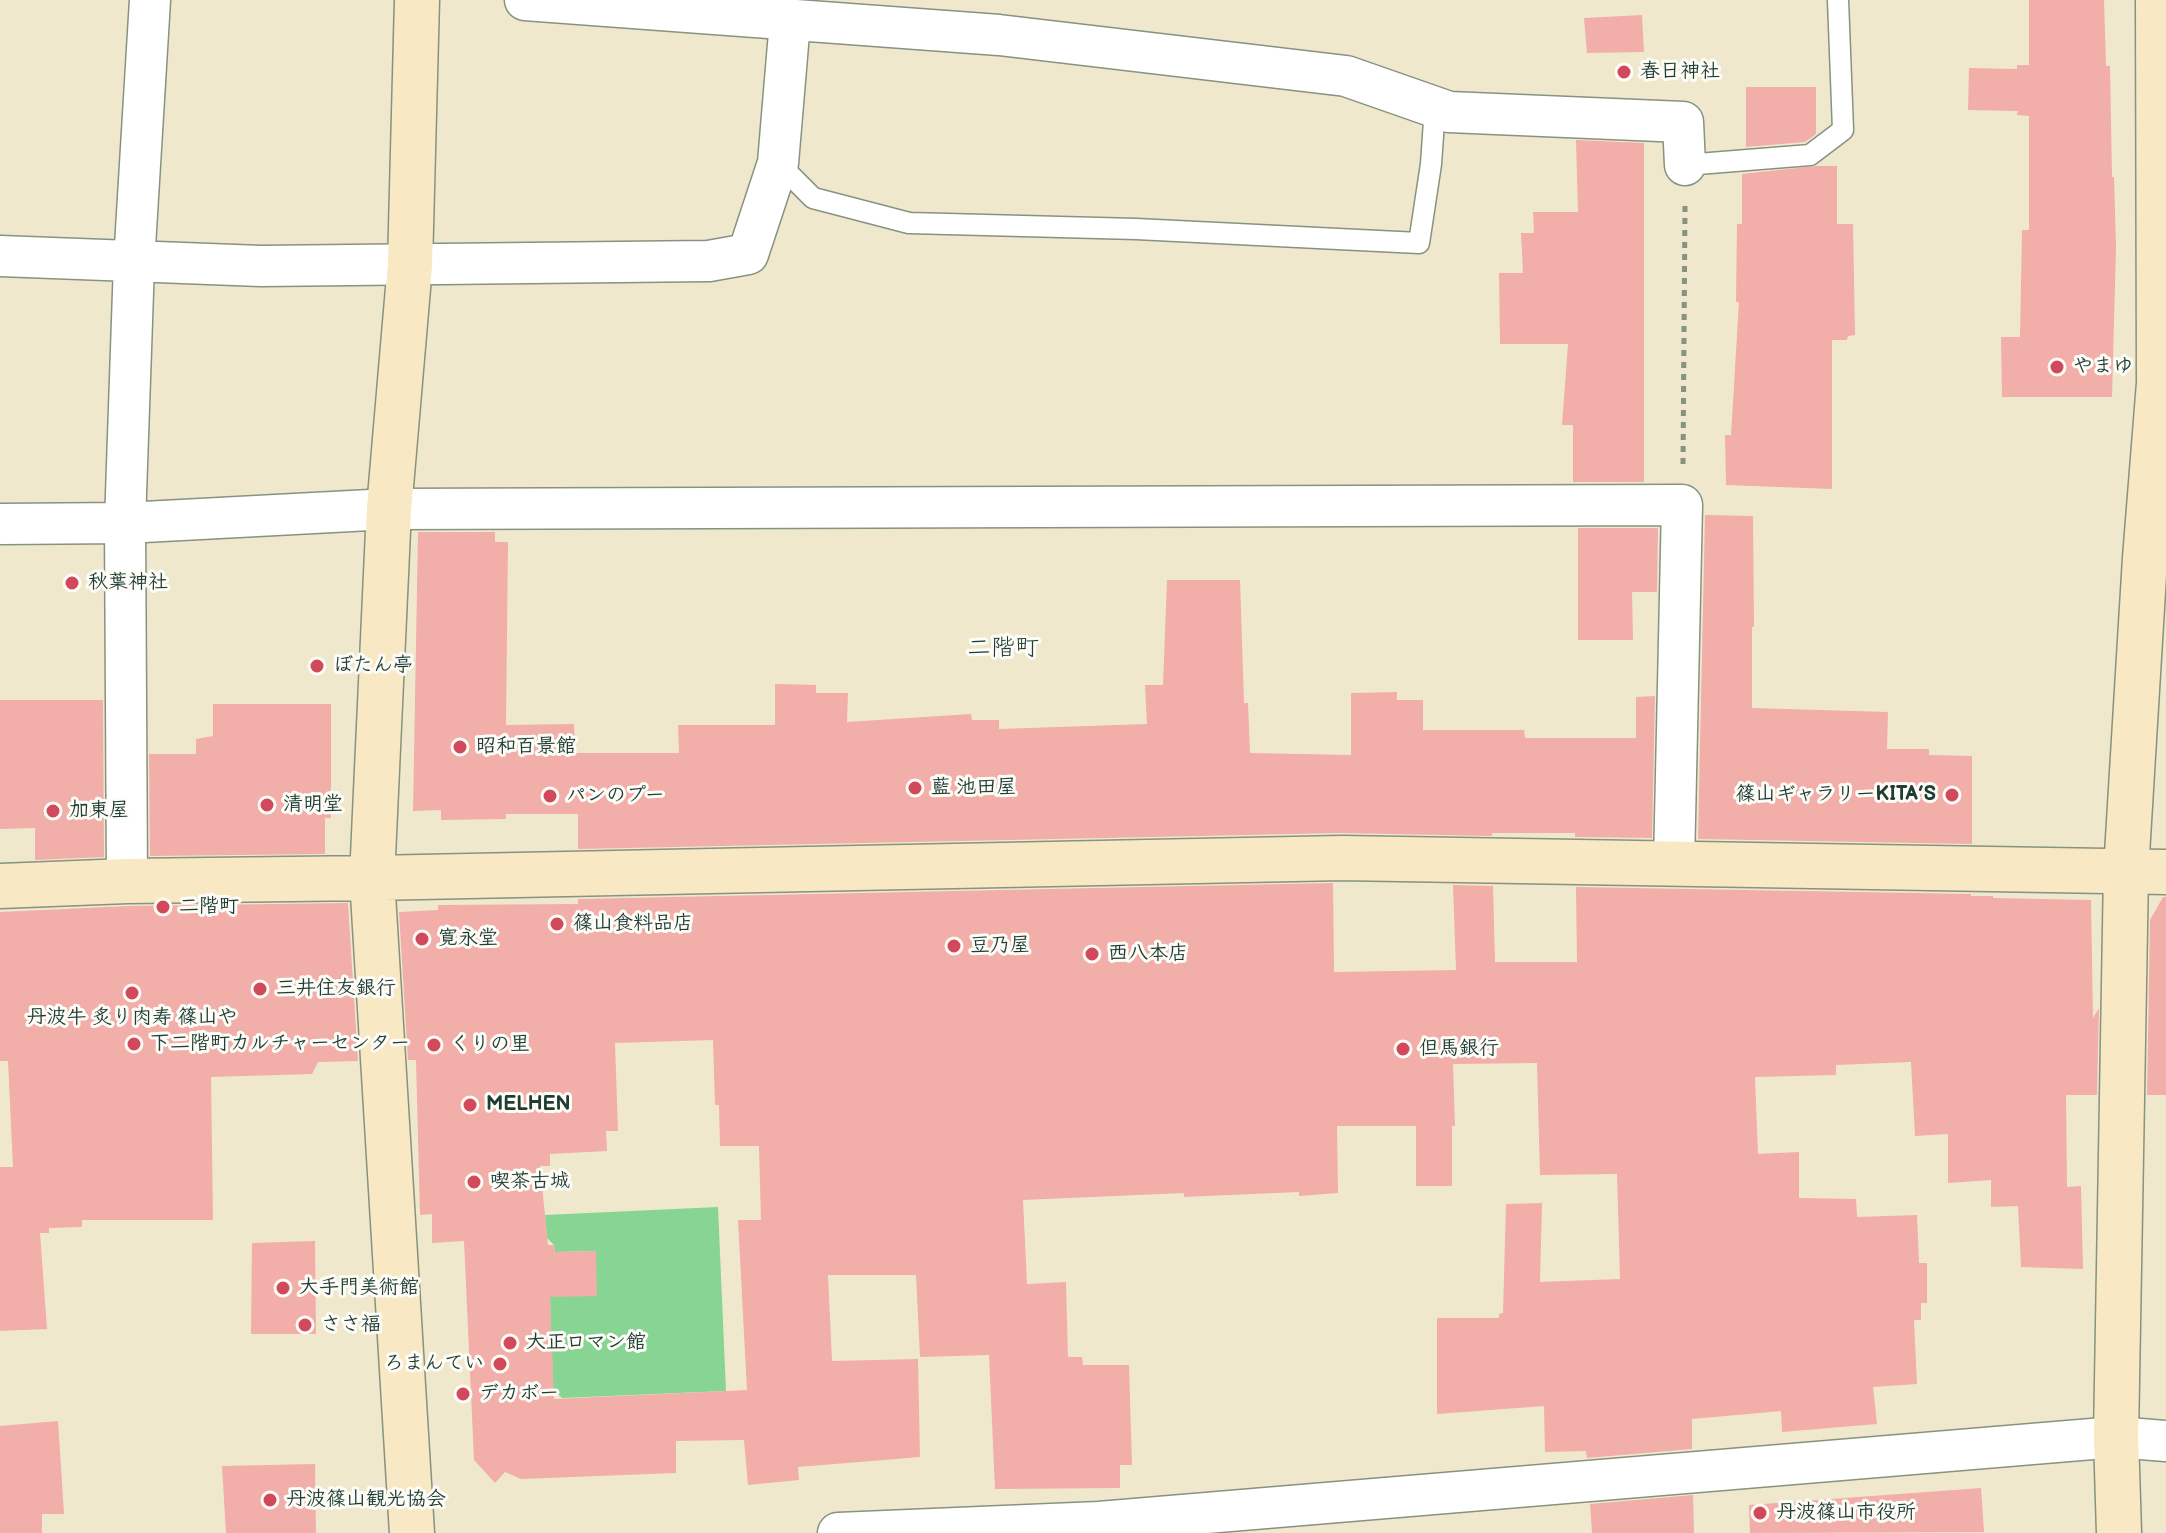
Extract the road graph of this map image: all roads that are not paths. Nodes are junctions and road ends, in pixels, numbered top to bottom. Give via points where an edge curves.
1 (150, 0) edge
2 (417, 0) edge
3 (525, 0) edge
4 (1838, 0) edge
5 (2158, 0) edge
6 (790, 21) junction
7 (1435, 107) junction
8 (778, 163) junction
9 (1685, 165) joint
10 (0, 256) edge
11 (134, 263) junction
12 (410, 265) junction
13 (389, 509) junction
14 (125, 523) junction
15 (0, 524) edge
16 (1674, 864) junction
17 (2146, 872) edge
18 (372, 878) junction
19 (127, 881) junction
20 (0, 886) edge
21 (2116, 1437) junction
22 (2166, 1441) edge
23 (412, 1533) edge
24 (838, 1533) edge
25 (2119, 1533) edge

1 - 11 street
2 - 12 street
3 - 6 street
4 - 9 lane via 1843,130 1810,155
5 - 17 street via 2159,383 2144,573
6 - 7 street via 999,35 1346,76
6 - 8 street
7 - 8 lane via 1419,243 909,223 813,198
7 - 9 street via 1449,112 1683,122
8 - 12 street via 748,254 709,261
10 - 11 street
11 - 12 street
11 - 14 street
12 - 13 street
13 - 14 street
13 - 16 street via 1682,505
13 - 18 street
14 - 15 street
14 - 19 street
16 - 17 street
16 - 18 street via 1342,858
17 - 21 street
18 - 19 street
18 - 23 street
19 - 20 street
21 - 22 street
21 - 24 street via 1099,1522
21 - 25 street

